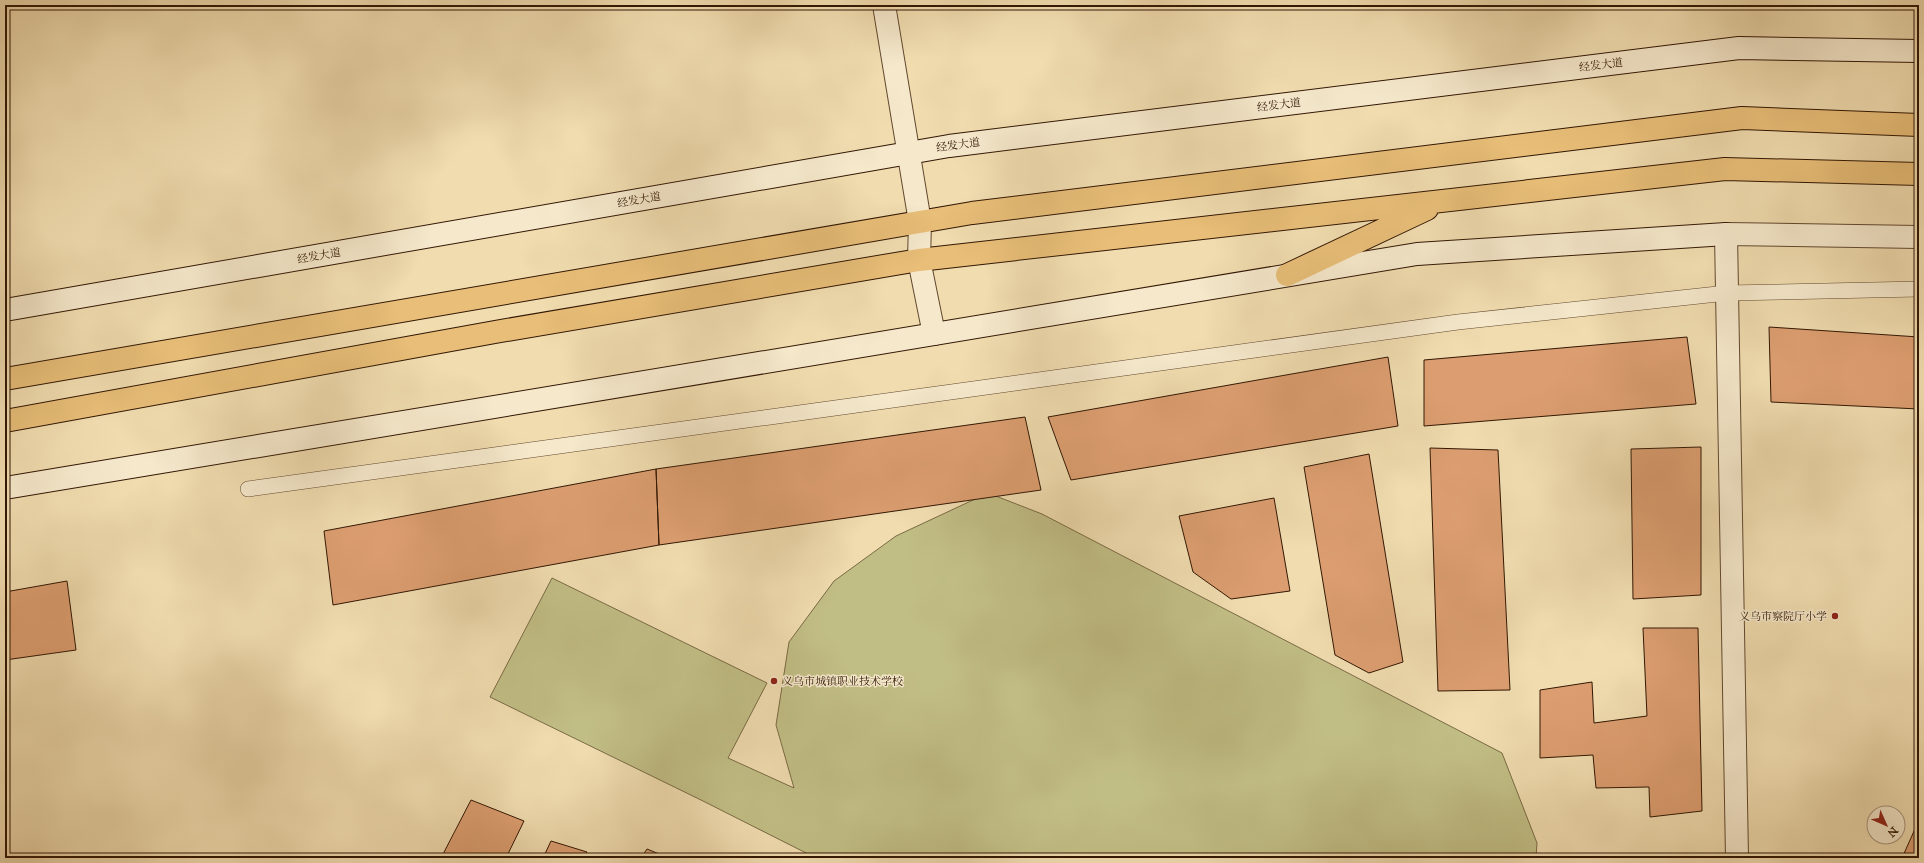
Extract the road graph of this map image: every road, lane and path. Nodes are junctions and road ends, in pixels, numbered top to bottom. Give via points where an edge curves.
1 (884, 5) edge
2 (1919, 51) edge
3 (1919, 125) edge
4 (909, 153) junction
5 (1919, 174) edge
6 (1442, 201) junction
7 (920, 222) junction
8 (1726, 234) junction
9 (1919, 237) edge
10 (919, 260) junction
11 (1287, 275) junction
12 (1919, 289) edge
13 (1727, 293) junction
14 (5, 310) edge
15 (934, 334) junction
16 (5, 379) edge
17 (5, 421) edge
18 (5, 488) edge
19 (248, 489) dead end
20 (1737, 858) edge

1 - 4 main road
2 - 4 main road, 经发大道 via 1739,48 948,146
3 - 7 main road via 1742,118 972,213
4 - 7 main road
4 - 14 main road, 经发大道
5 - 6 main road via 1725,169
6 - 10 main road
6 - 11 main road
7 - 10 main road
7 - 16 main road
8 - 9 main road
8 - 11 main road via 1417,254
8 - 13 main road
10 - 15 main road
10 - 17 main road via 503,331
11 - 15 main road
12 - 13 lane
13 - 19 lane via 1458,322
13 - 20 main road
15 - 18 main road

